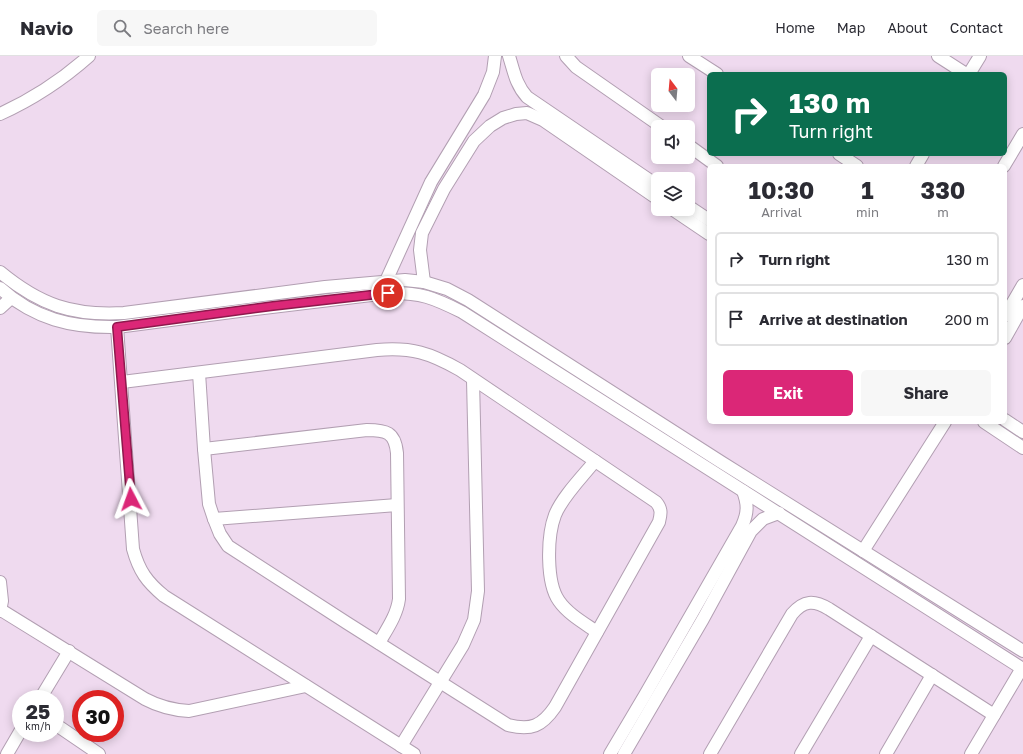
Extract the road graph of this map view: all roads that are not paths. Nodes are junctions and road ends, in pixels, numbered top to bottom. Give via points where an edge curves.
1 (89, 56) edge
2 (497, 56) edge
3 (509, 56) edge
4 (566, 56) edge
5 (689, 56) edge
6 (938, 56) edge
7 (980, 56) edge
8 (714, 72) edge
9 (963, 72) edge
10 (970, 72) edge
11 (537, 111) junction
12 (0, 114) edge
13 (652, 120) edge
14 (460, 134) junction
15 (1023, 134) edge
16 (474, 141) junction
17 (695, 149) edge
18 (707, 156) edge
19 (707, 156) edge
20 (842, 156) edge
21 (716, 161) edge
22 (854, 164) edge
23 (1005, 164) edge
24 (651, 182) edge
25 (651, 194) edge
26 (695, 211) edge
27 (682, 216) edge
28 (707, 219) edge
29 (707, 233) edge
30 (0, 272) edge
31 (386, 281) junction
32 (424, 282) junction
33 (1023, 285) edge
34 (0, 288) edge
35 (11, 298) junction
36 (1023, 306) edge
37 (0, 308) edge
38 (1007, 313) edge
39 (117, 327) junction
40 (1007, 334) edge
41 (199, 373) junction
42 (473, 380) junction
43 (122, 382) junction
44 (1007, 421) edge
45 (944, 424) edge
46 (987, 424) edge
47 (1023, 432) edge
48 (1023, 448) edge
49 (204, 449) junction
50 (595, 461) junction
51 (743, 492) junction
52 (397, 505) junction
53 (779, 514) junction
54 (214, 520) junction
55 (746, 528) junction
56 (864, 551) junction
57 (0, 582) edge
58 (0, 611) edge
59 (692, 612) junction
60 (703, 619) junction
61 (597, 632) junction
62 (871, 636) junction
63 (379, 643) junction
64 (69, 651) junction
65 (1023, 651) edge
66 (1022, 669) edge
67 (932, 675) junction
68 (441, 682) junction
69 (306, 686) junction
70 (45, 690) edge
71 (650, 698) junction
72 (994, 715) junction
73 (64, 730) edge
74 (14, 742) edge
75 (401, 746) junction
76 (7, 754) edge
77 (99, 754) edge
78 (414, 754) edge
79 (610, 754) edge
80 (624, 754) edge
81 (710, 754) edge
82 (801, 754) edge
83 (886, 754) edge
84 (971, 754) edge

1 - 12 street via 68,75 40,94
2 - 14 street via 484,95
3 - 11 street via 516,81
4 - 13 street via 576,67
5 - 8 street
6 - 9 street
7 - 10 street
11 - 16 street via 503,118
11 - 24 street
11 - 25 street via 543,120
14 - 16 street
14 - 31 street via 431,182
15 - 23 street
16 - 32 street via 444,189 422,233 420,250
17 - 19 street
18 - 21 street
20 - 22 street
26 - 28 street
27 - 29 street
30 - 31 street via 36,297 57,306 79,312 102,314
31 - 32 street
32 - 56 street via 447,289 468,300
33 - 38 street
34 - 35 street
35 - 37 street
35 - 39 street via 37,314 56,321 96,328
36 - 40 street
39 - 43 street
39 - 51 street via 388,293 423,295 462,312
41 - 42 street via 397,348 436,357
41 - 43 street
41 - 49 street
42 - 50 street
42 - 68 street via 477,604 467,639
43 - 69 street via 133,549 143,575 152,587 164,596
44 - 47 street
45 - 56 street
46 - 48 street
49 - 52 street via 367,430 382,431 389,434 396,444
49 - 54 street via 207,490
50 - 61 street via 555,515 550,547 550,575 554,593 564,608
50 - 61 street via 656,502 661,511 659,522
51 - 53 street
51 - 55 street via 747,509
52 - 54 street
52 - 63 street via 398,606
53 - 55 street
53 - 66 street
54 - 63 street via 228,546
55 - 59 street
55 - 60 street
56 - 65 street
57 - 58 street
58 - 64 street
59 - 60 street
59 - 71 street
60 - 71 street
61 - 68 street via 559,700 547,718 539,724 518,728 508,725
62 - 67 street
62 - 81 street via 821,604 811,602 797,608
62 - 82 street
63 - 68 street
64 - 69 street via 145,699 174,711 189,711
64 - 70 street
66 - 72 street
67 - 72 street
67 - 83 street
68 - 75 street
69 - 75 street
71 - 79 street
71 - 80 street
72 - 84 street
73 - 77 street
74 - 76 street
75 - 78 street

